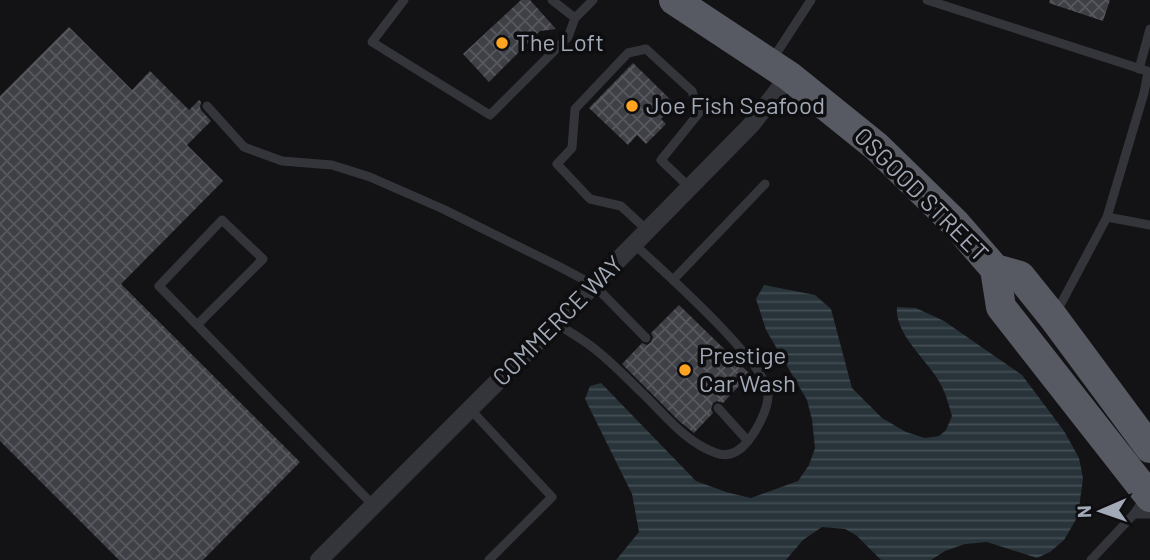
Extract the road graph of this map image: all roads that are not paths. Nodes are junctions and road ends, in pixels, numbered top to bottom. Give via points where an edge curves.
1 (404, 0) edge
2 (552, 0) edge
3 (593, 0) edge
4 (674, 0) edge
5 (811, 0) edge
6 (927, 0) edge
7 (575, 18) junction
8 (1150, 29) edge
9 (779, 70) junction
10 (1146, 71) edge
11 (206, 106) dead end
12 (765, 184) dead end
13 (690, 188) junction
14 (1107, 217) junction
15 (1150, 225) edge
16 (648, 230) junction
17 (634, 244) junction
18 (995, 269) junction
19 (673, 280) junction
20 (594, 285) junction
21 (1054, 317) junction
22 (556, 323) junction
23 (197, 325) junction
24 (646, 338) dead end
25 (718, 408) dead end
26 (470, 409) junction
27 (1139, 420) edge
28 (748, 441) junction
29 (1150, 448) edge
30 (1145, 505) edge
31 (374, 506) junction
32 (319, 560) edge
33 (489, 560) edge
34 (1091, 560) edge

1 - 7 lane via 372,41 490,115 568,37
2 - 7 lane
3 - 7 lane
4 - 9 highway, OSGOOD STREET
5 - 9 lane
6 - 10 lane
8 - 10 lane
9 - 13 street, COMMERCE WAY via 751,125
9 - 18 highway, OSGOOD STREET via 887,157
10 - 14 lane via 1144,93
11 - 20 lane via 244,147 282,162 332,165 370,177
12 - 19 lane
13 - 16 street, COMMERCE WAY
13 - 16 lane via 661,160 699,114 692,91 646,49 628,53 575,109 572,148 557,164 590,199 621,206
14 - 15 lane
14 - 21 lane
16 - 17 street, COMMERCE WAY
17 - 19 lane
17 - 20 street, COMMERCE WAY
18 - 21 highway, OSGOOD STREET via 1020,276
18 - 30 highway, OSGOOD STREET via 1001,307
19 - 28 lane via 760,373 768,393 763,419
20 - 22 street, COMMERCE WAY
20 - 24 lane
21 - 27 highway, OSGOOD STREET
22 - 26 street, COMMERCE WAY
22 - 28 lane via 597,350 685,436 720,455 736,453
23 - 23 lane via 159,286 222,220 262,259
23 - 31 lane
25 - 28 lane
26 - 31 street, COMMERCE WAY
26 - 33 lane via 552,498
27 - 29 highway, OSGOOD STREET
30 - 34 lane
31 - 32 street, COMMERCE WAY

